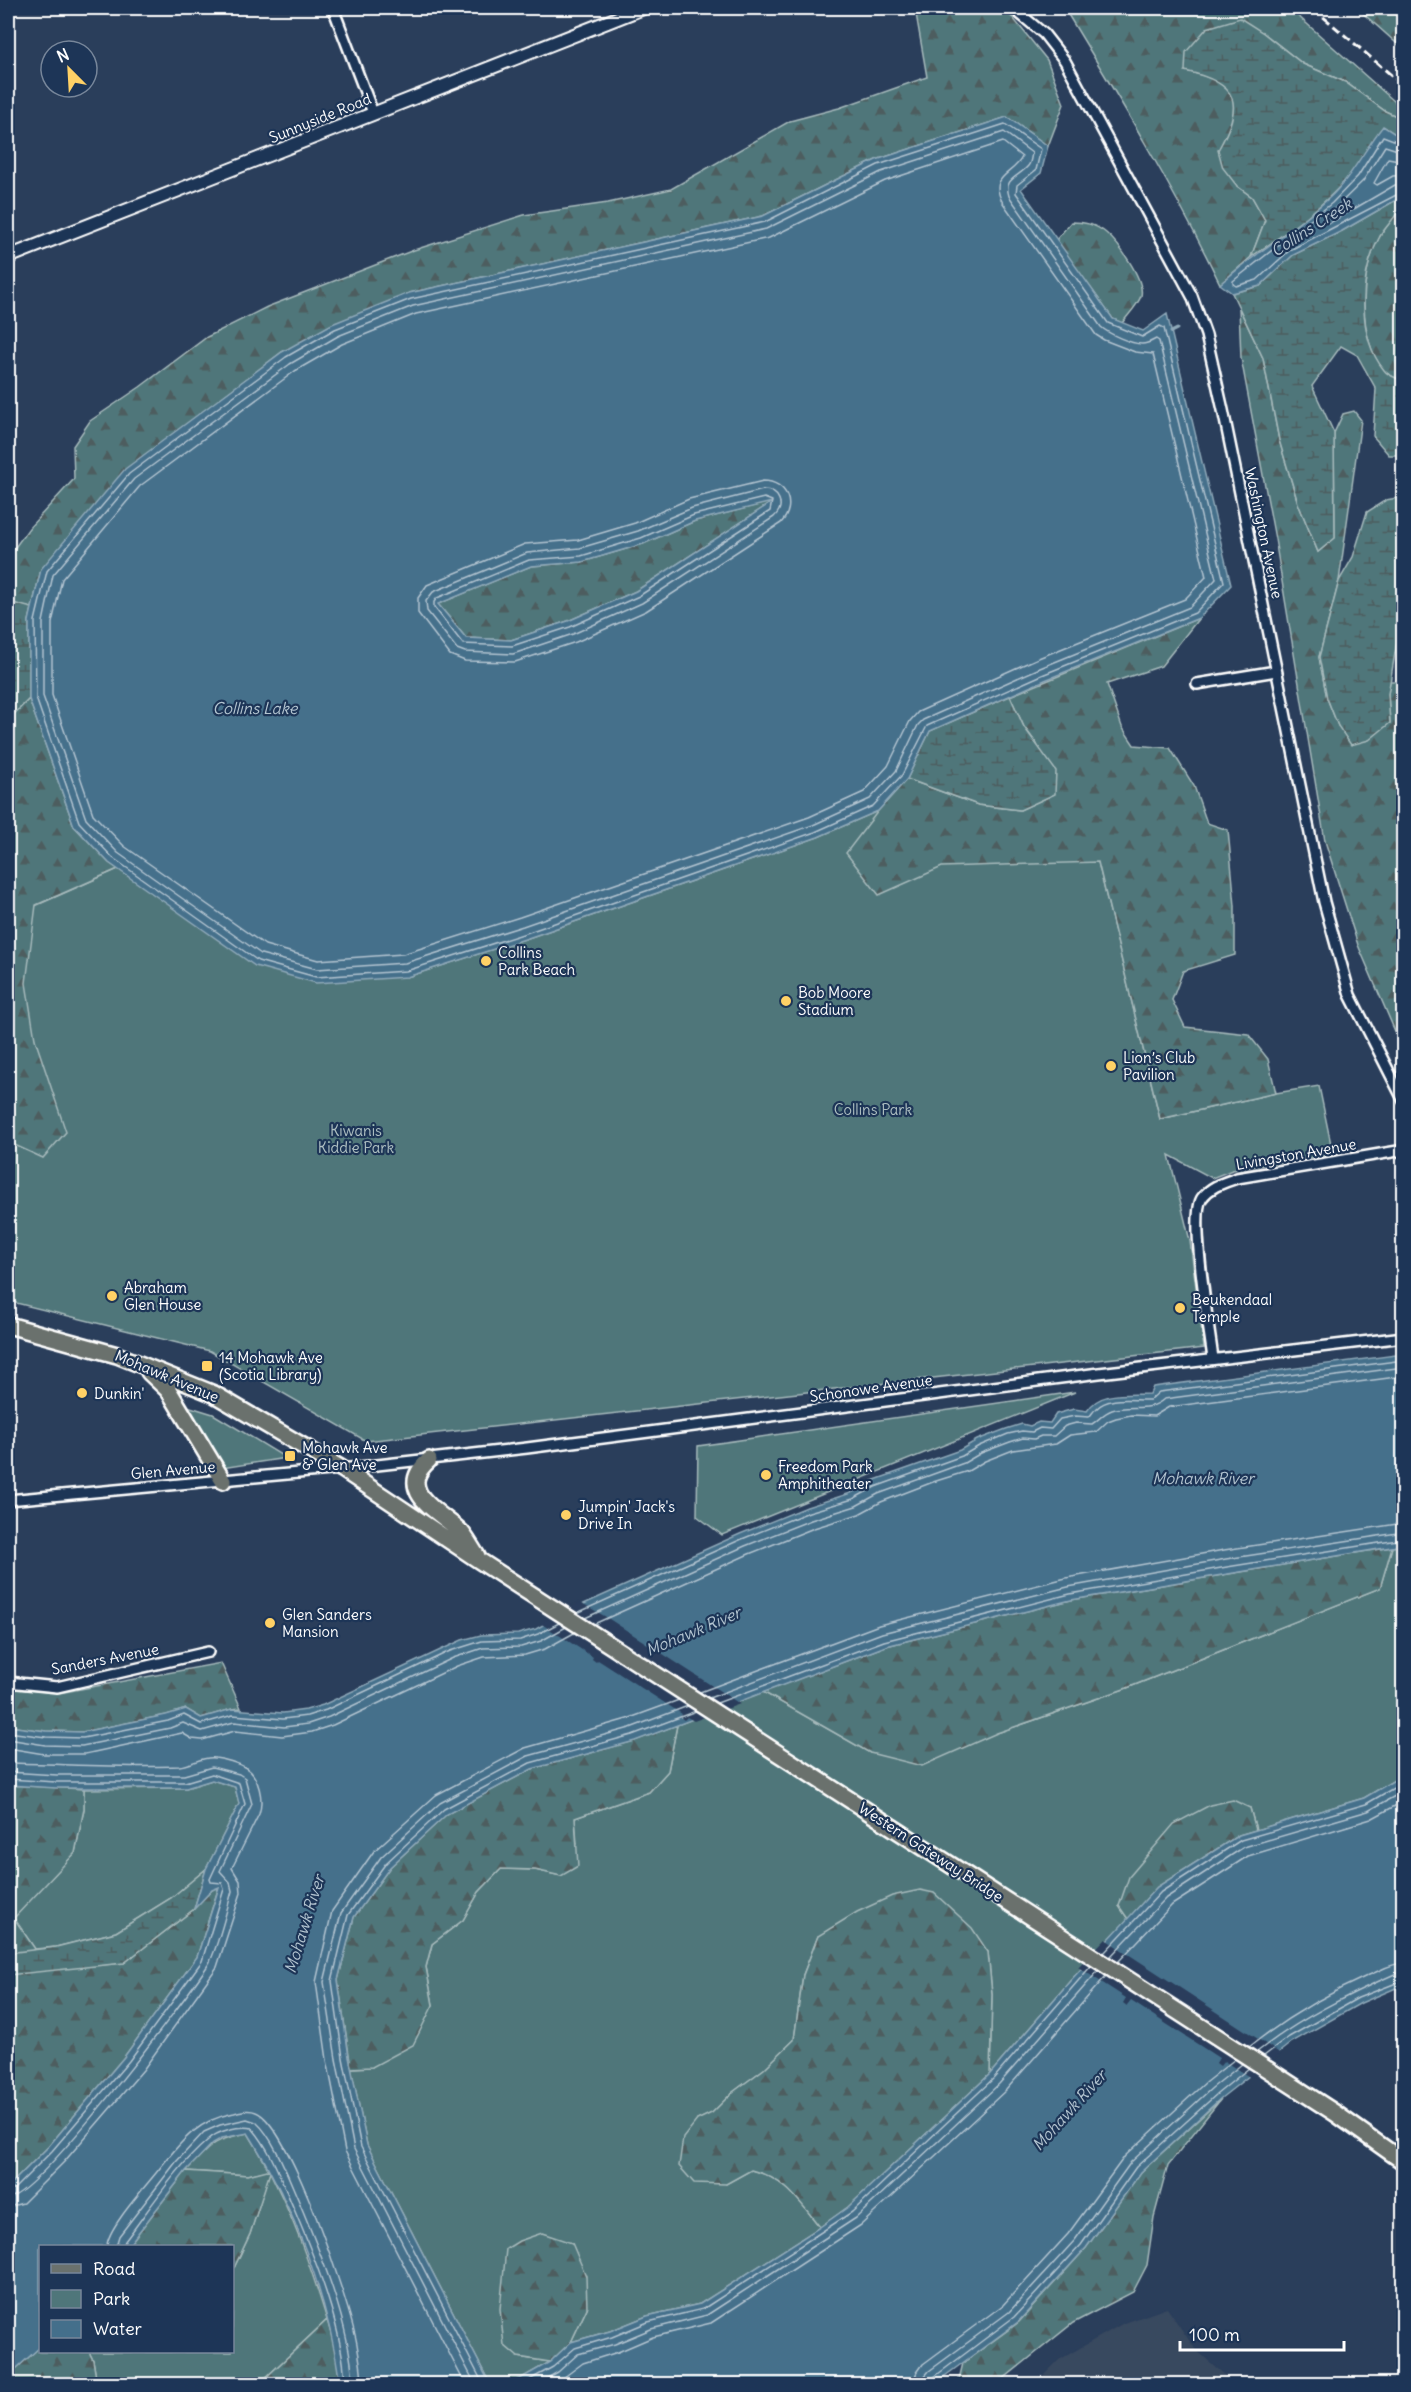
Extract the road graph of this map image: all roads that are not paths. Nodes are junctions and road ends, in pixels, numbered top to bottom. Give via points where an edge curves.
1 (333, 8) edge
2 (643, 8) edge
3 (1013, 8) edge
4 (373, 113) junction
5 (8, 257) edge
6 (1276, 671) junction
7 (1197, 684) dead end
8 (1404, 1101) edge
9 (1404, 1150) edge
10 (8, 1325) edge
11 (1404, 1337) edge
12 (1213, 1359) junction
13 (143, 1365) junction
14 (429, 1460) junction
15 (342, 1469) junction
16 (223, 1481) junction
17 (8, 1500) edge
18 (480, 1561) junction
19 (527, 1590) joint
20 (208, 1652) dead end
21 (8, 1683) edge
22 (1404, 2162) edge

1 - 4 street
2 - 4 street, Sunnyside Road
3 - 6 street, Washington Avenue via 1044,34 1065,61 1199,315 1223,410
4 - 5 street, Sunnyside Road
6 - 7 street
6 - 8 street, Washington Avenue via 1324,902 1350,995
9 - 12 street, Livingston Avenue via 1237,1178 1212,1187 1200,1200 1200,1258
10 - 13 main road, Mohawk Avenue
11 - 12 street, Schonowe Avenue
12 - 14 street, Schonowe Avenue
13 - 15 main road, Mohawk Avenue via 214,1394
13 - 16 main road via 168,1391
14 - 15 street, Schonowe Avenue
14 - 18 main road via 417,1476 417,1489 435,1513 461,1533
15 - 16 street, Glen Avenue
15 - 18 main road, Mohawk Avenue
16 - 17 street, Glen Avenue
18 - 19 main road, Mohawk Avenue
19 - 22 main road, Western Gateway Bridge via 1335,2113
20 - 21 street, Sanders Avenue via 57,1687

